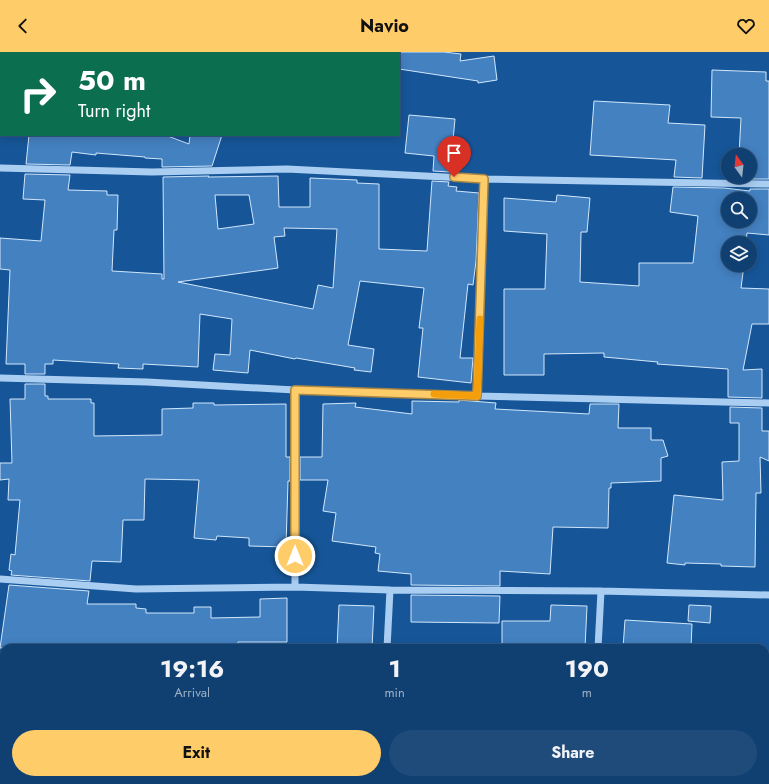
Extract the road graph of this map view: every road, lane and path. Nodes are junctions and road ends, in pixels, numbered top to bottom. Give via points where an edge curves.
1 (0, 168) edge
2 (484, 179) junction
3 (769, 184) edge
4 (0, 378) edge
5 (295, 390) junction
6 (477, 396) junction
7 (769, 403) edge
8 (0, 579) edge
9 (295, 587) junction
10 (390, 590) junction
11 (601, 591) junction
12 (769, 595) edge
13 (388, 644) edge
14 (598, 644) edge

1 - 2 street via 152,172 288,169
2 - 3 street
2 - 6 street
4 - 5 street
5 - 6 street
5 - 9 street
6 - 7 street
8 - 9 street via 136,589
9 - 10 street
10 - 11 street
10 - 13 street
11 - 12 street
11 - 14 street

